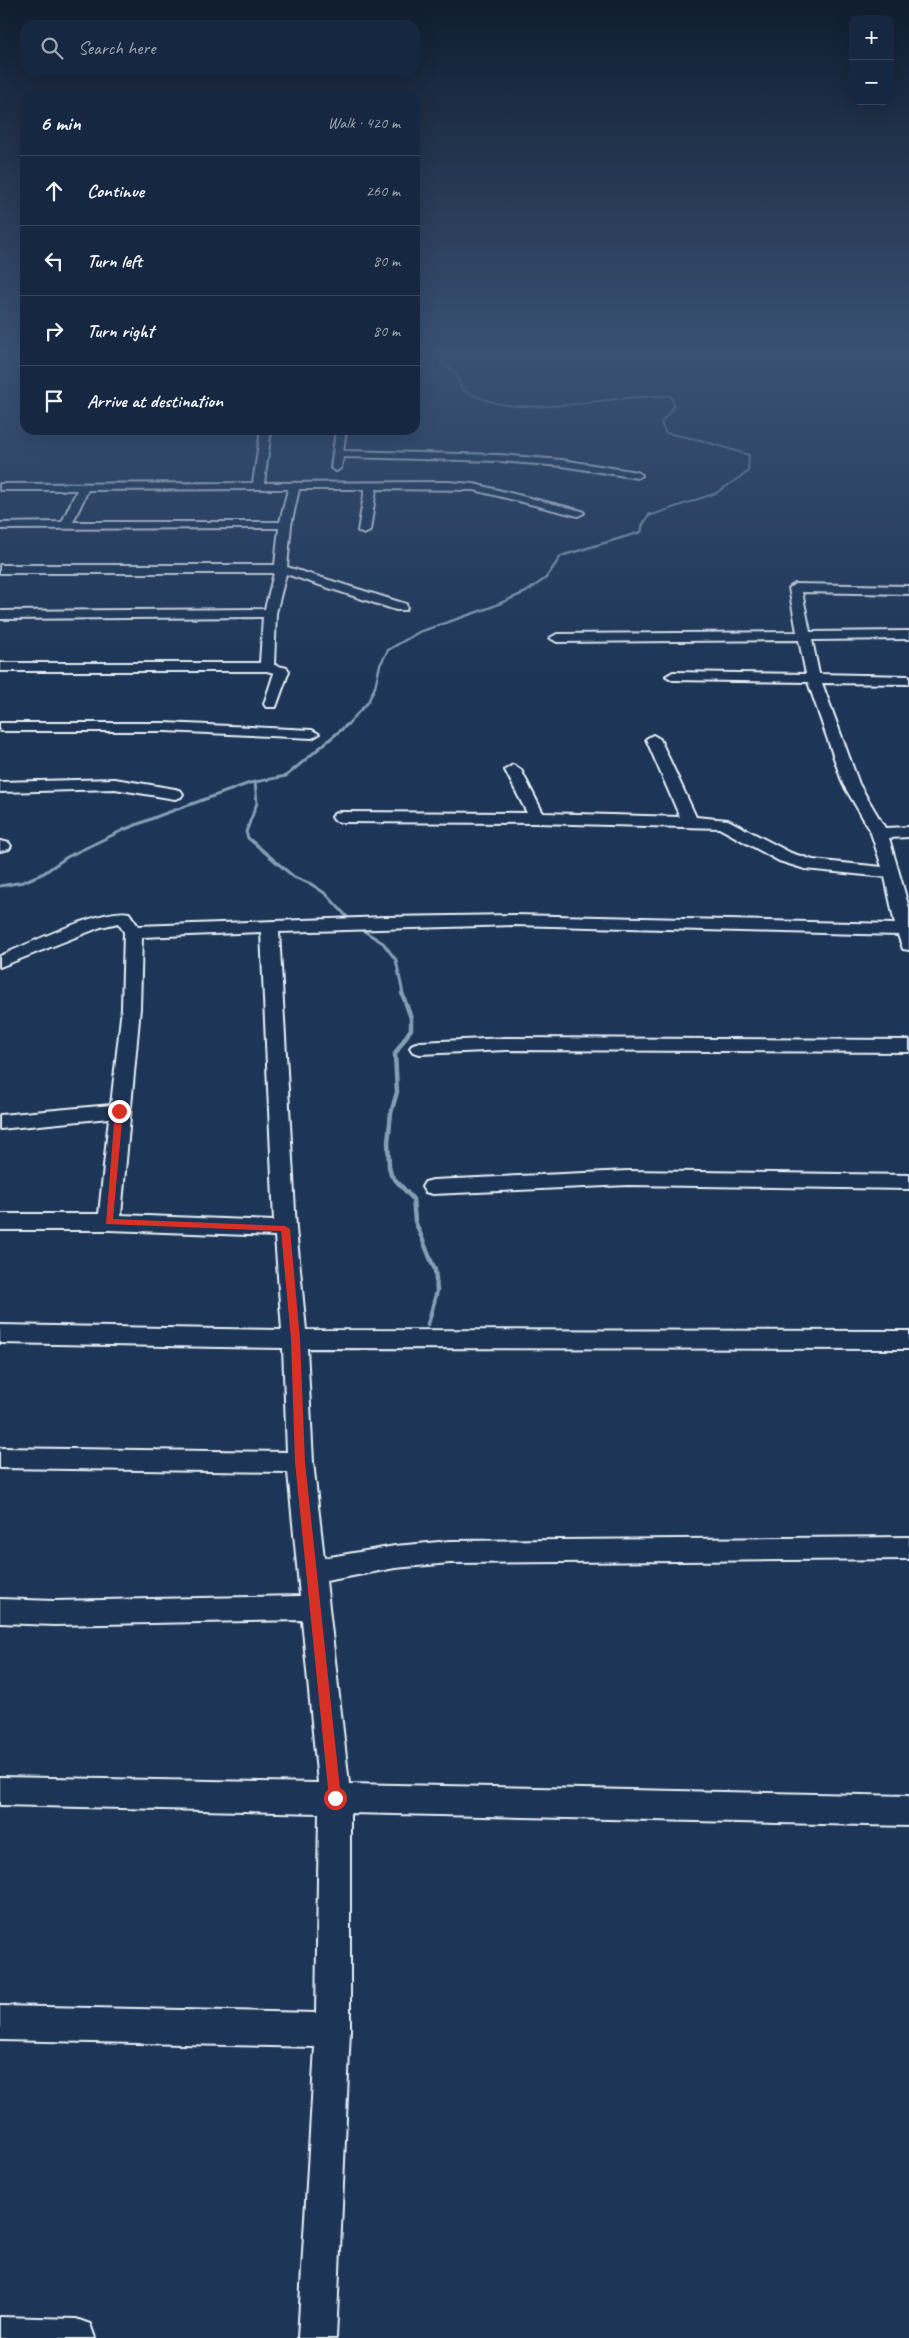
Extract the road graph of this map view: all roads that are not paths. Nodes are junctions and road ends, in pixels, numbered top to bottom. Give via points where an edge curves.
1 (262, 460) edge
2 (337, 460) edge
3 (525, 460) edge
4 (637, 475) dead end
5 (84, 486) junction
6 (258, 486) junction
7 (294, 486) junction
8 (334, 486) junction
9 (371, 486) junction
10 (0, 487) edge
11 (578, 513) dead end
12 (285, 525) junction
13 (0, 526) edge
14 (66, 526) junction
15 (364, 531) dead end
16 (0, 569) edge
17 (281, 569) junction
18 (909, 590) edge
19 (401, 607) dead end
20 (270, 613) junction
21 (0, 615) edge
22 (805, 635) junction
23 (909, 635) edge
24 (557, 638) dead end
25 (267, 667) junction
26 (0, 668) edge
27 (673, 676) dead end
28 (813, 677) junction
29 (909, 680) edge
30 (271, 704) dead end
31 (0, 727) edge
32 (312, 734) dead end
33 (653, 739) dead end
34 (513, 770) dead end
35 (0, 787) edge
36 (175, 794) dead end
37 (340, 817) dead end
38 (537, 818) junction
39 (690, 822) junction
40 (909, 832) edge
41 (879, 833) junction
42 (892, 873) junction
43 (270, 926) junction
44 (133, 932) junction
45 (907, 935) edge
46 (0, 962) edge
47 (909, 1046) edge
48 (420, 1048) dead end
49 (119, 1111) junction
50 (0, 1122) edge
51 (909, 1182) edge
52 (433, 1187) dead end
53 (0, 1222) edge
54 (109, 1222) junction
55 (285, 1229) junction
56 (0, 1334) edge
57 (295, 1339) junction
58 (909, 1340) edge
59 (0, 1458) edge
60 (300, 1462) junction
61 (909, 1548) edge
62 (311, 1572) junction
63 (314, 1608) junction
64 (0, 1611) edge
65 (0, 1791) edge
66 (335, 1798) junction
67 (909, 1811) edge
68 (0, 2023) edge
69 (333, 2030) junction
70 (0, 2336) edge
71 (76, 2338) edge
72 (317, 2338) edge

1 - 6 street
2 - 8 street
3 - 4 street
5 - 6 street
5 - 10 street
5 - 14 street
6 - 7 street
7 - 8 street
7 - 12 street
8 - 9 street
9 - 11 street via 474,486
9 - 15 street
12 - 14 street
12 - 17 street
13 - 14 street
16 - 17 street
17 - 19 street
17 - 20 street
18 - 22 street via 795,588
20 - 21 street
20 - 25 street
22 - 23 street
22 - 24 street
22 - 28 street
25 - 26 street
25 - 30 street via 282,671
27 - 28 street
28 - 29 street
28 - 41 street via 851,784
31 - 32 street via 166,727
33 - 39 street
34 - 38 street
35 - 36 street via 115,784
37 - 38 street
38 - 39 street
39 - 42 street via 722,823 785,857 811,866
40 - 41 street
41 - 42 street
42 - 45 street
43 - 44 street
43 - 45 street via 514,920
43 - 55 street
44 - 46 street via 123,917 105,921
44 - 49 street via 131,1008
47 - 48 street via 506,1044
49 - 50 street
49 - 54 street
51 - 52 street via 628,1178
53 - 54 street
54 - 55 street
55 - 57 street
56 - 57 street
57 - 58 street
57 - 60 street
59 - 60 street
60 - 62 street
61 - 62 street via 450,1552 395,1557
62 - 63 street
63 - 64 street via 54,1613
63 - 66 street
65 - 66 street
66 - 67 street
66 - 69 street
68 - 69 street
69 - 72 street
70 - 71 street

